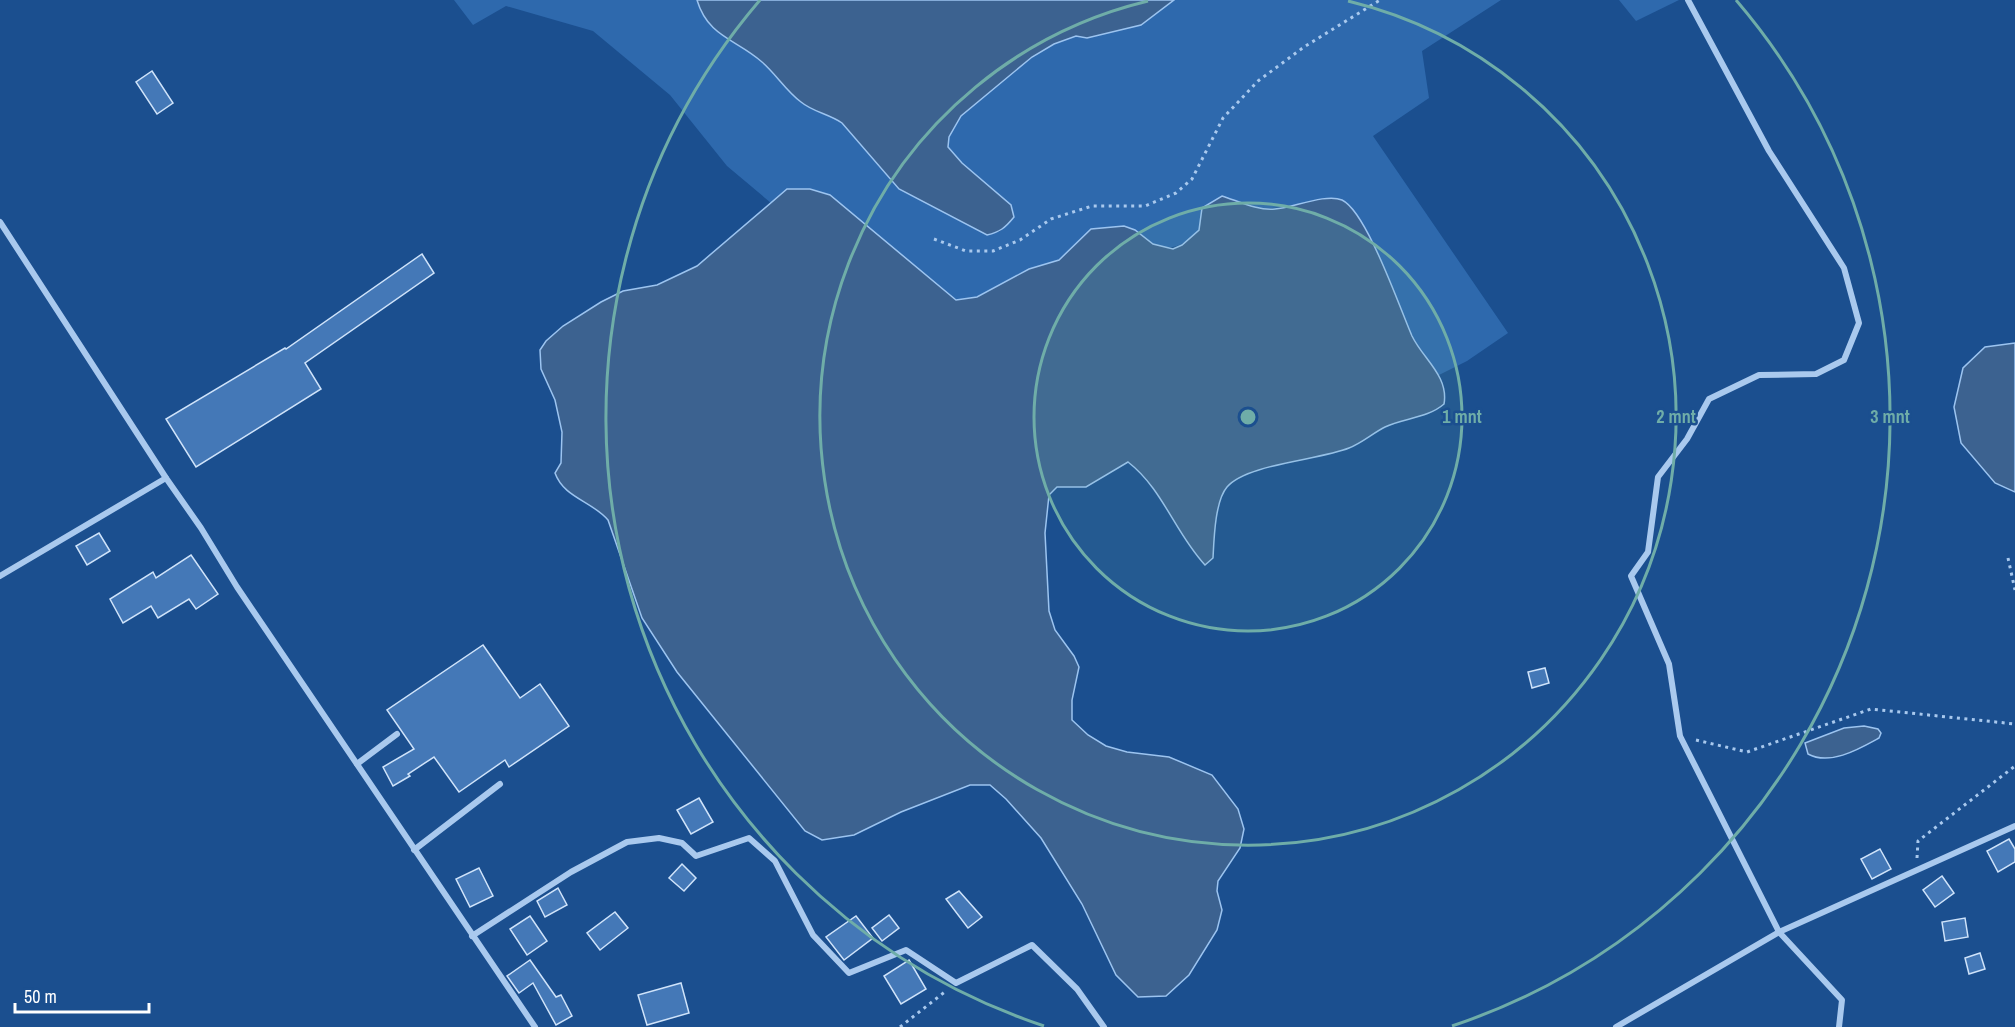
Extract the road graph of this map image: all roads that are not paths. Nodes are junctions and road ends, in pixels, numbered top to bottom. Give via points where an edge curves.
1 (1688, 0) edge
2 (0, 222) edge
3 (166, 478) junction
4 (0, 576) edge
5 (397, 734) dead end
6 (357, 764) junction
7 (500, 784) dead end
8 (2015, 826) edge
9 (414, 850) junction
10 (1779, 932) junction
11 (472, 936) junction
12 (1638, 1016) junction
13 (535, 1027) edge
14 (1104, 1027) edge
15 (1616, 1027) edge
16 (1630, 1027) edge
17 (1839, 1027) edge

1 - 10 street via 1768,151 1844,268 1859,323 1844,360 1825,370 1816,374 1759,375 1709,399 1687,439 1658,477 1648,552 1631,576 1668,664 1680,736
2 - 3 street
3 - 4 street
3 - 6 street
5 - 6 street
6 - 9 street
7 - 9 street
8 - 10 street
9 - 11 street
10 - 12 street
10 - 17 street via 1842,1000
11 - 13 street
11 - 14 street via 571,872 627,842 660,838 682,843 696,856 749,838 776,861 813,936 849,973 906,950 956,983 1032,945 1077,989
12 - 15 street
12 - 16 street

